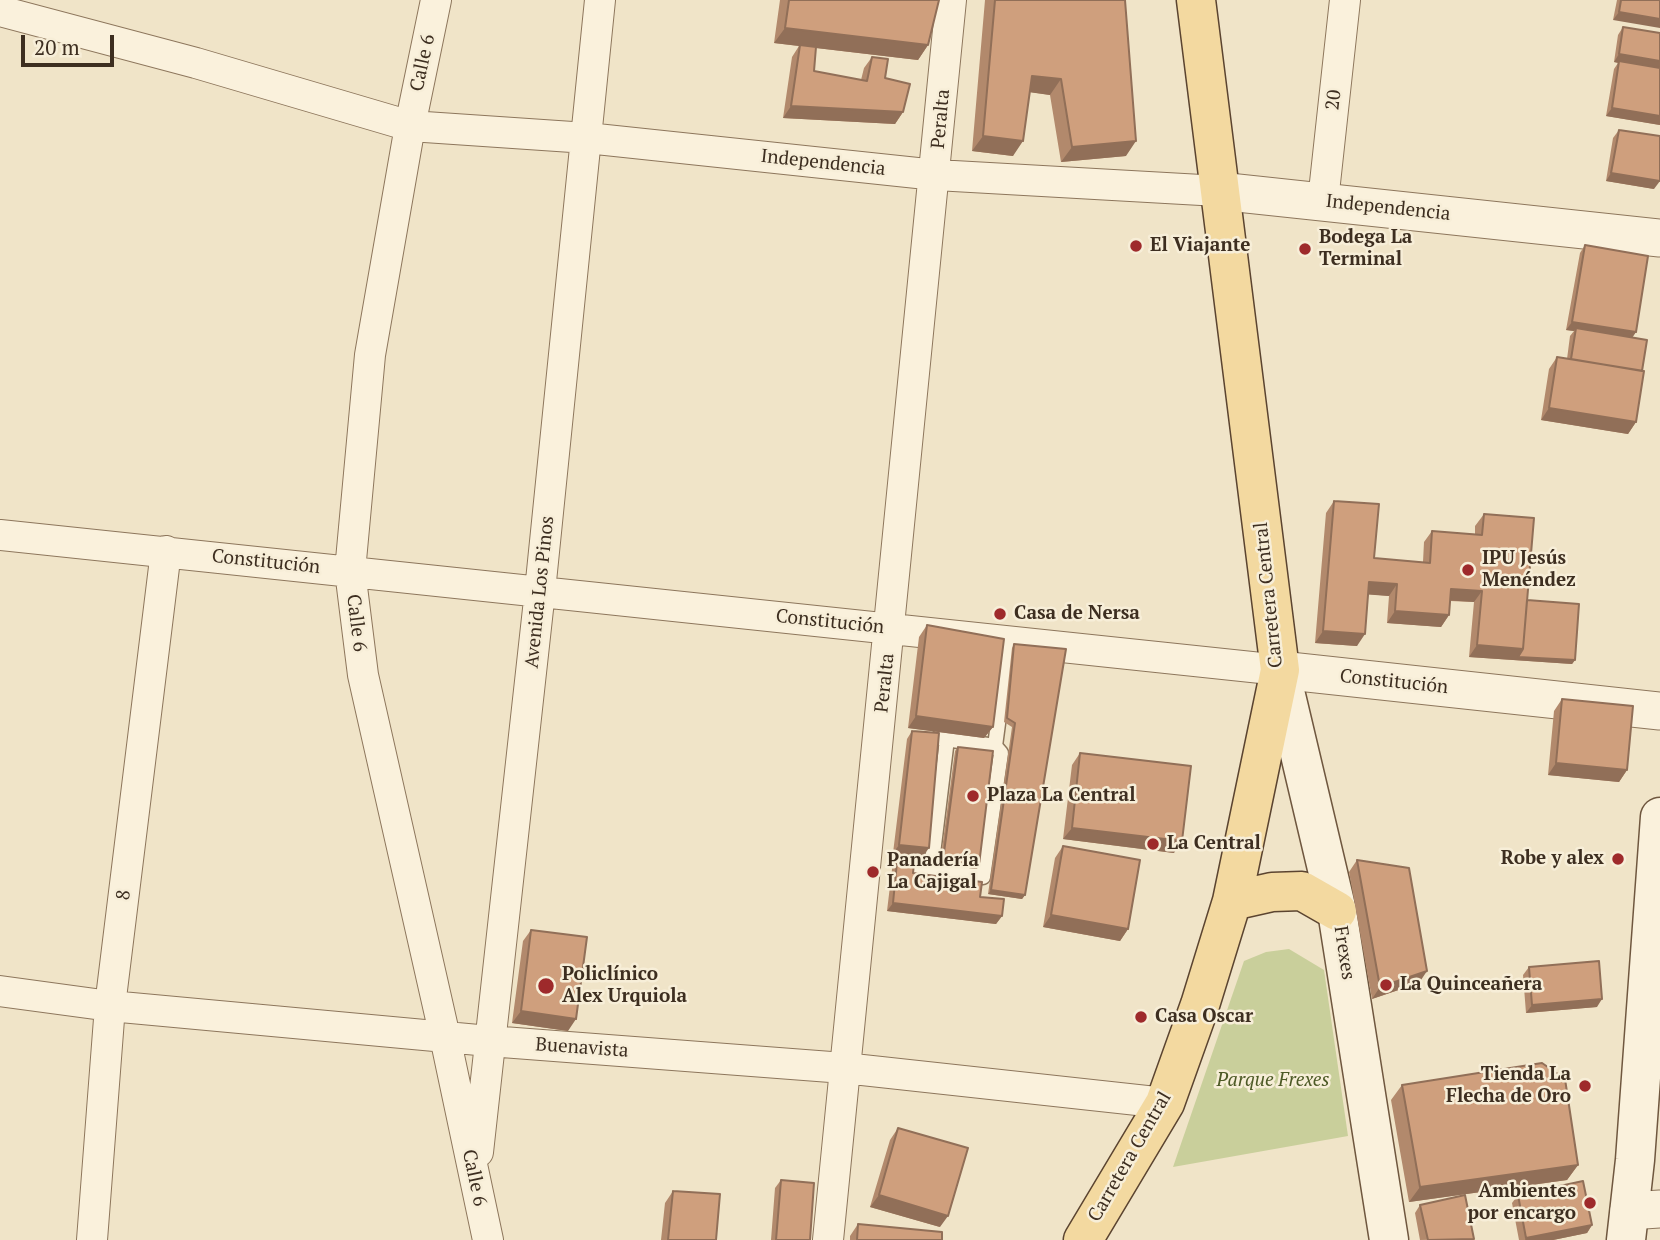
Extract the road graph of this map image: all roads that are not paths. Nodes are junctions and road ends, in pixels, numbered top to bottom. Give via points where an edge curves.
1 (436, 0) edge
2 (600, 0) edge
3 (951, 0) edge
4 (1196, 0) edge
5 (1345, 0) edge
6 (0, 11) edge
7 (410, 126) junction
8 (587, 138) junction
9 (936, 175) junction
10 (1219, 191) junction
11 (1323, 201) junction
12 (1660, 238) edge
13 (0, 535) edge
14 (166, 551) junction
15 (350, 571) junction
16 (540, 591) junction
17 (890, 629) junction
18 (1009, 642) junction
19 (1280, 670) junction
20 (1660, 711) edge
21 (922, 736) edge
22 (947, 739) junction
23 (995, 746) junction
24 (1660, 817) edge
25 (914, 869) edge
26 (931, 870) junction
27 (1232, 901) junction
28 (1337, 911) junction
29 (0, 991) edge
30 (110, 1006) junction
31 (445, 1037) junction
32 (489, 1041) junction
33 (844, 1068) junction
34 (1165, 1103) junction
35 (1647, 1160) edge
36 (475, 1183) junction
37 (1638, 1220) edge
38 (92, 1240) edge
39 (488, 1240) edge
40 (828, 1240) edge
41 (1083, 1240) edge
42 (1389, 1240) edge

1 - 7 street, Calle 6
2 - 8 street, Avenida Los Pinos
3 - 9 street, Peralta
4 - 10 main road, Carretera Central
5 - 11 street, 20
6 - 7 street, Independencia
7 - 8 street, Independencia
7 - 15 street, Calle 6 via 370,355
8 - 9 street, Independencia
8 - 16 street, Avenida Los Pinos
9 - 10 street, Independencia
9 - 17 street, Peralta
10 - 11 street, Independencia
10 - 19 main road, Carretera Central
11 - 12 street, Independencia
13 - 14 street, Constitución
14 - 15 street, Constitución
14 - 30 street, 8
15 - 16 street, Constitución
15 - 31 street, Calle 6 via 363,675
16 - 17 street, Constitución
16 - 32 street, Avenida Los Pinos
17 - 18 street, Constitución
17 - 33 street, Peralta
18 - 19 street, Constitución
18 - 23 lane
19 - 20 street, Constitución
19 - 27 main road, Carretera Central
19 - 28 main road, Frexes
21 - 22 lane
22 - 23 lane
22 - 26 lane
23 - 26 lane via 1000,752 983,877
24 - 35 main road
25 - 26 lane
27 - 28 main road via 1302,891
27 - 34 main road, Carretera Central
28 - 42 main road, Frexes
29 - 30 street, Buenavista
30 - 31 street, Buenavista
30 - 38 street, 8
31 - 32 street, Buenavista
31 - 36 street, Calle 6
32 - 33 street, Buenavista
32 - 36 street, Avenida Los Pinos
33 - 34 street, Buenavista
33 - 40 street, Peralta
34 - 41 main road, Carretera Central
35 - 37 main road
36 - 39 street, Calle 6

